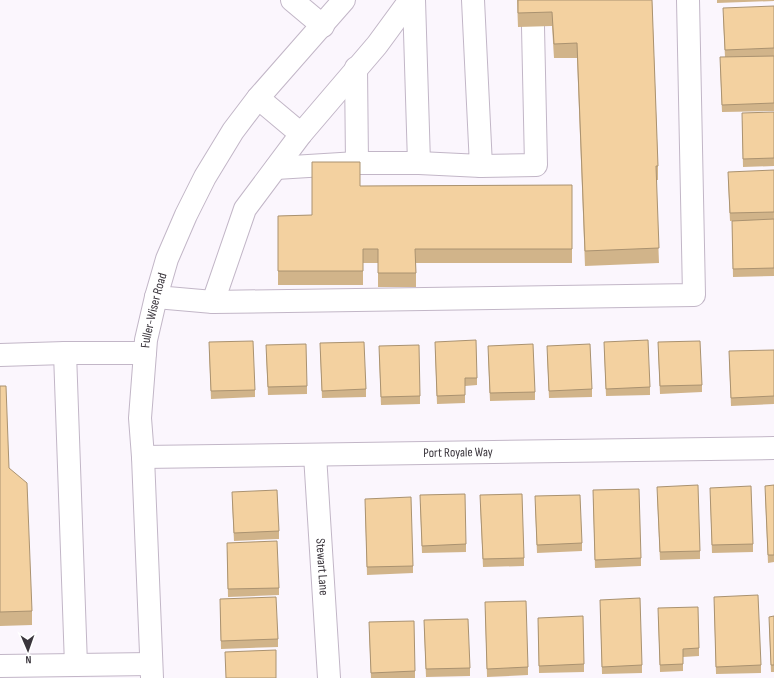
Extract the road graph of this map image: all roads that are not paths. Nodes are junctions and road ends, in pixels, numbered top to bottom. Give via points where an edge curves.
1 (292, 0) edge
2 (344, 0) edge
3 (410, 0) edge
4 (414, 0) edge
5 (473, 0) edge
6 (688, 0) edge
7 (323, 26) junction
8 (533, 26) edge
9 (356, 68) junction
10 (258, 98) junction
11 (301, 134) junction
12 (357, 163) junction
13 (419, 163) junction
14 (481, 166) junction
15 (276, 168) junction
16 (156, 296) junction
17 (213, 302) junction
18 (64, 353) junction
19 (145, 353) junction
20 (0, 355) edge
21 (774, 448) edge
22 (315, 455) junction
23 (143, 457) junction
24 (76, 665) junction
25 (0, 666) edge
26 (151, 671) edge
27 (329, 678) edge

1 - 7 street
2 - 7 street, Fuller-Wiser Road
3 - 9 street via 377,45
4 - 13 street
5 - 14 street
6 - 17 street via 694,295
7 - 10 street, Fuller-Wiser Road
8 - 14 street via 536,166
9 - 11 street
9 - 12 street
10 - 11 street
10 - 16 street, Fuller-Wiser Road via 233,131 205,177 167,259
11 - 15 street
12 - 13 street
12 - 15 street
13 - 14 street
15 - 17 street via 245,209
16 - 17 street
16 - 19 street, Fuller-Wiser Road
18 - 19 street
18 - 20 street
18 - 24 street
19 - 23 street, Fuller-Wiser Road via 140,418
21 - 22 street, Port Royale Way
22 - 23 street, Port Royale Way
22 - 27 street, Stewart Lane
23 - 26 street, Fuller-Wiser Road
24 - 25 street
24 - 26 street

